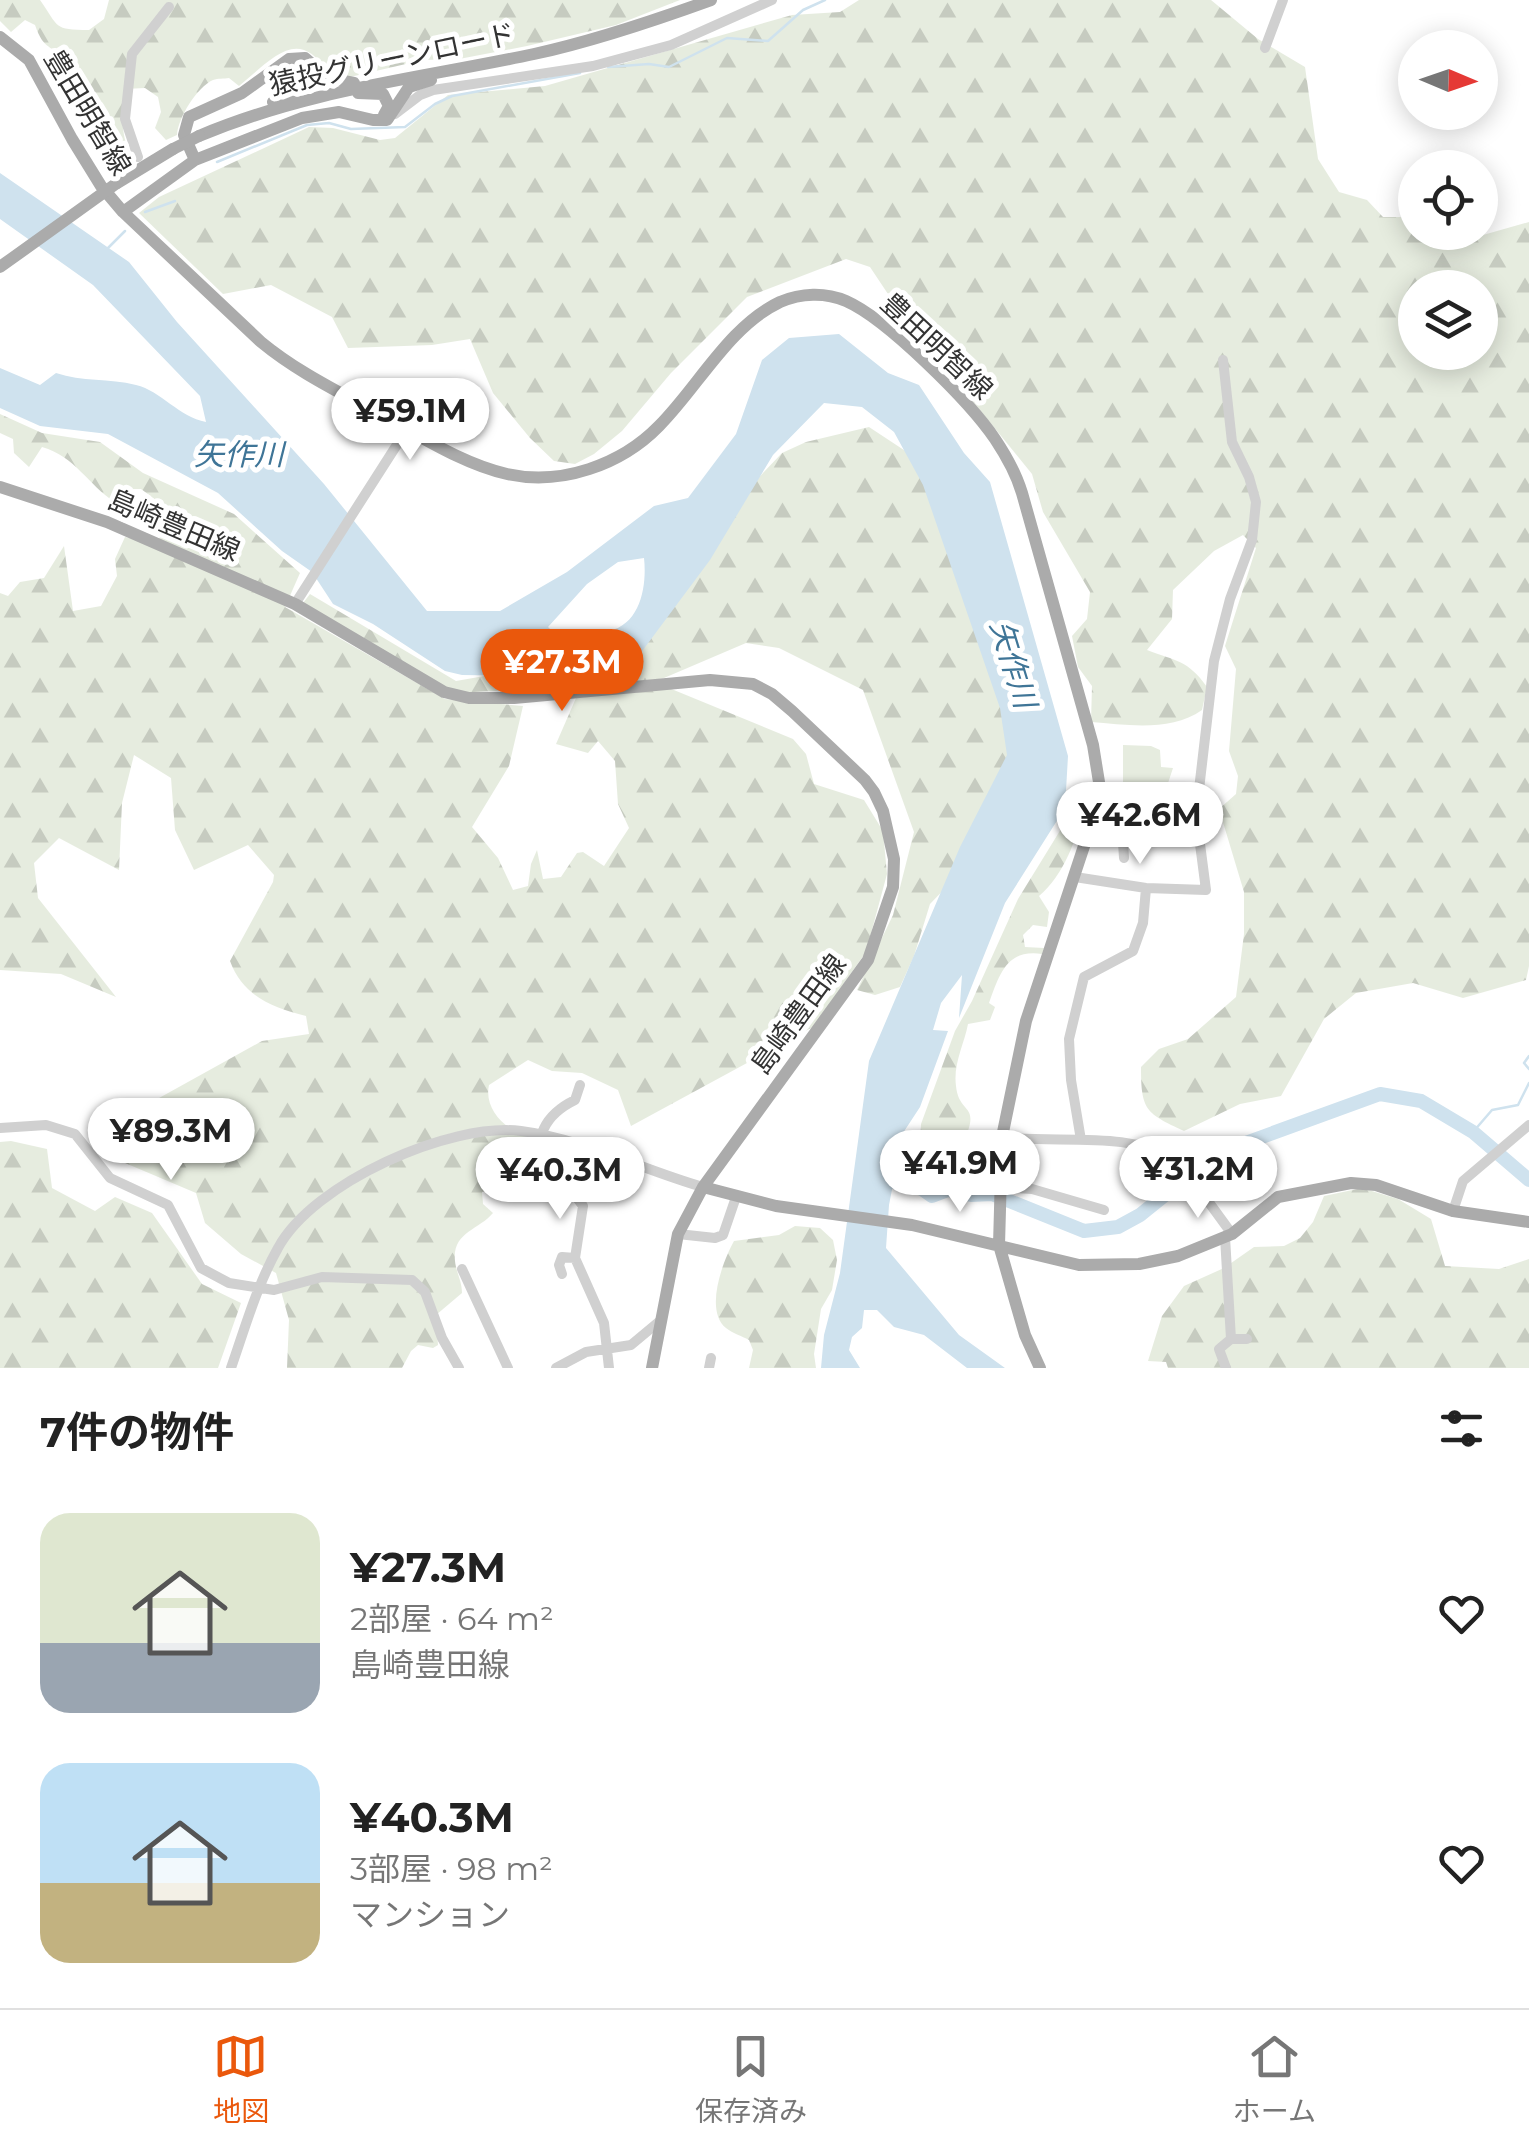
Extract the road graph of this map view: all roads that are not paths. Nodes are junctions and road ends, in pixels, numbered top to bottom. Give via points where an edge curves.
1 (710, 0) edge
2 (772, 0) edge
3 (1283, 0) edge
4 (169, 7) dead end
5 (0, 37) edge
6 (565, 47) junction
7 (1265, 48) dead end
8 (300, 57) junction
9 (368, 84) junction
10 (268, 110) junction
11 (391, 116) junction
12 (368, 118) junction
13 (238, 120) junction
14 (138, 157) dead end
15 (195, 160) junction
16 (123, 212) junction
17 (0, 267) edge
18 (1223, 360) dead end
19 (407, 429) junction
20 (0, 487) edge
21 (298, 600) junction
22 (1090, 828) junction
23 (1124, 858) dead end
24 (1074, 877) junction
25 (1146, 888) junction
26 (580, 1085) dead end
27 (1529, 1125) edge
28 (0, 1128) edge
29 (542, 1136) junction
30 (1002, 1137) junction
31 (1082, 1140) junction
32 (703, 1187) junction
33 (999, 1188) junction
34 (736, 1197) junction
35 (1104, 1210) dead end
36 (1453, 1211) junction
37 (1529, 1222) edge
38 (678, 1234) junction
39 (1228, 1235) junction
40 (1000, 1245) junction
41 (575, 1258) junction
42 (462, 1270) dead end
43 (562, 1274) dead end
44 (261, 1289) junction
45 (661, 1320) junction
46 (1230, 1339) junction
47 (1247, 1340) dead end
48 (605, 1348) junction
49 (231, 1368) edge
50 (459, 1368) edge
51 (508, 1368) edge
52 (556, 1368) edge
53 (609, 1368) edge
54 (652, 1368) edge
55 (1040, 1368) edge
56 (1226, 1368) edge

1 - 6 main road, 猿投グリーンロード
2 - 11 street via 671,45 594,66 427,92
3 - 7 street
4 - 14 street via 132,54 126,128
5 - 16 main road, 豊田明智線 via 29,60 101,186
6 - 9 main road, 猿投グリーンロード
6 - 11 main road via 409,87
8 - 9 main road via 334,81
8 - 13 main road via 309,69 302,84
8 - 15 main road via 189,117 184,135
9 - 10 main road, 猿投グリーンロード
10 - 12 main road via 383,94 386,114
10 - 13 main road, 猿投グリーンロード
11 - 12 main road
12 - 15 main road via 311,115
13 - 17 main road, 猿投グリーンロード, bridge via 118,183
15 - 16 main road
16 - 19 main road, 豊田明智線 via 282,359
18 - 25 street via 1232,442 1256,502 1252,540 1214,661 1197,821 1206,890
19 - 21 street
19 - 22 main road, 豊田明智線 via 508,474 549,477 594,468 643,441 756,316 807,295 848,302 933,372 1010,462 1093,746 1098,782
20 - 21 main road, 島崎豊田線 via 107,522
21 - 32 main road, 島崎豊田線 via 432,686 469,698 710,680 753,684 792,711 874,792 894,859 893,886 868,960
22 - 23 street via 1118,836
22 - 24 main road, 豊田明智線
24 - 25 street
24 - 30 main road, 豊田明智線 via 1026,1020
25 - 31 street via 1134,951 1084,977 1076,1006 1070,1053
26 - 29 street via 575,1100 543,1124
27 - 36 street via 1463,1182
28 - 44 street via 46,1124 74,1134 110,1178 168,1205 202,1268 228,1283
29 - 32 street
29 - 41 street via 536,1152 541,1172 569,1188 583,1206
29 - 44 street via 493,1130 457,1136 353,1179 309,1208 278,1247
30 - 31 street
30 - 33 main road, 豊田明智線
31 - 39 street via 1161,1152 1183,1166
32 - 34 main road
32 - 38 main road, 島崎豊田線
33 - 35 street via 1032,1189
33 - 40 main road, 豊田明智線
34 - 38 street via 724,1234
34 - 40 main road
36 - 37 main road
36 - 39 main road via 1351,1183 1278,1197
38 - 45 main road, 島崎豊田線
39 - 40 main road via 1139,1264 1078,1265
39 - 46 street
40 - 55 main road, 豊田明智線
41 - 43 street via 562,1257
41 - 48 street via 604,1324
42 - 51 street
44 - 49 street
44 - 50 street via 334,1276 412,1280 425,1292
45 - 48 street via 631,1345
45 - 54 main road, 島崎豊田線
46 - 47 street
46 - 56 street via 1220,1350
48 - 52 street
48 - 53 street

